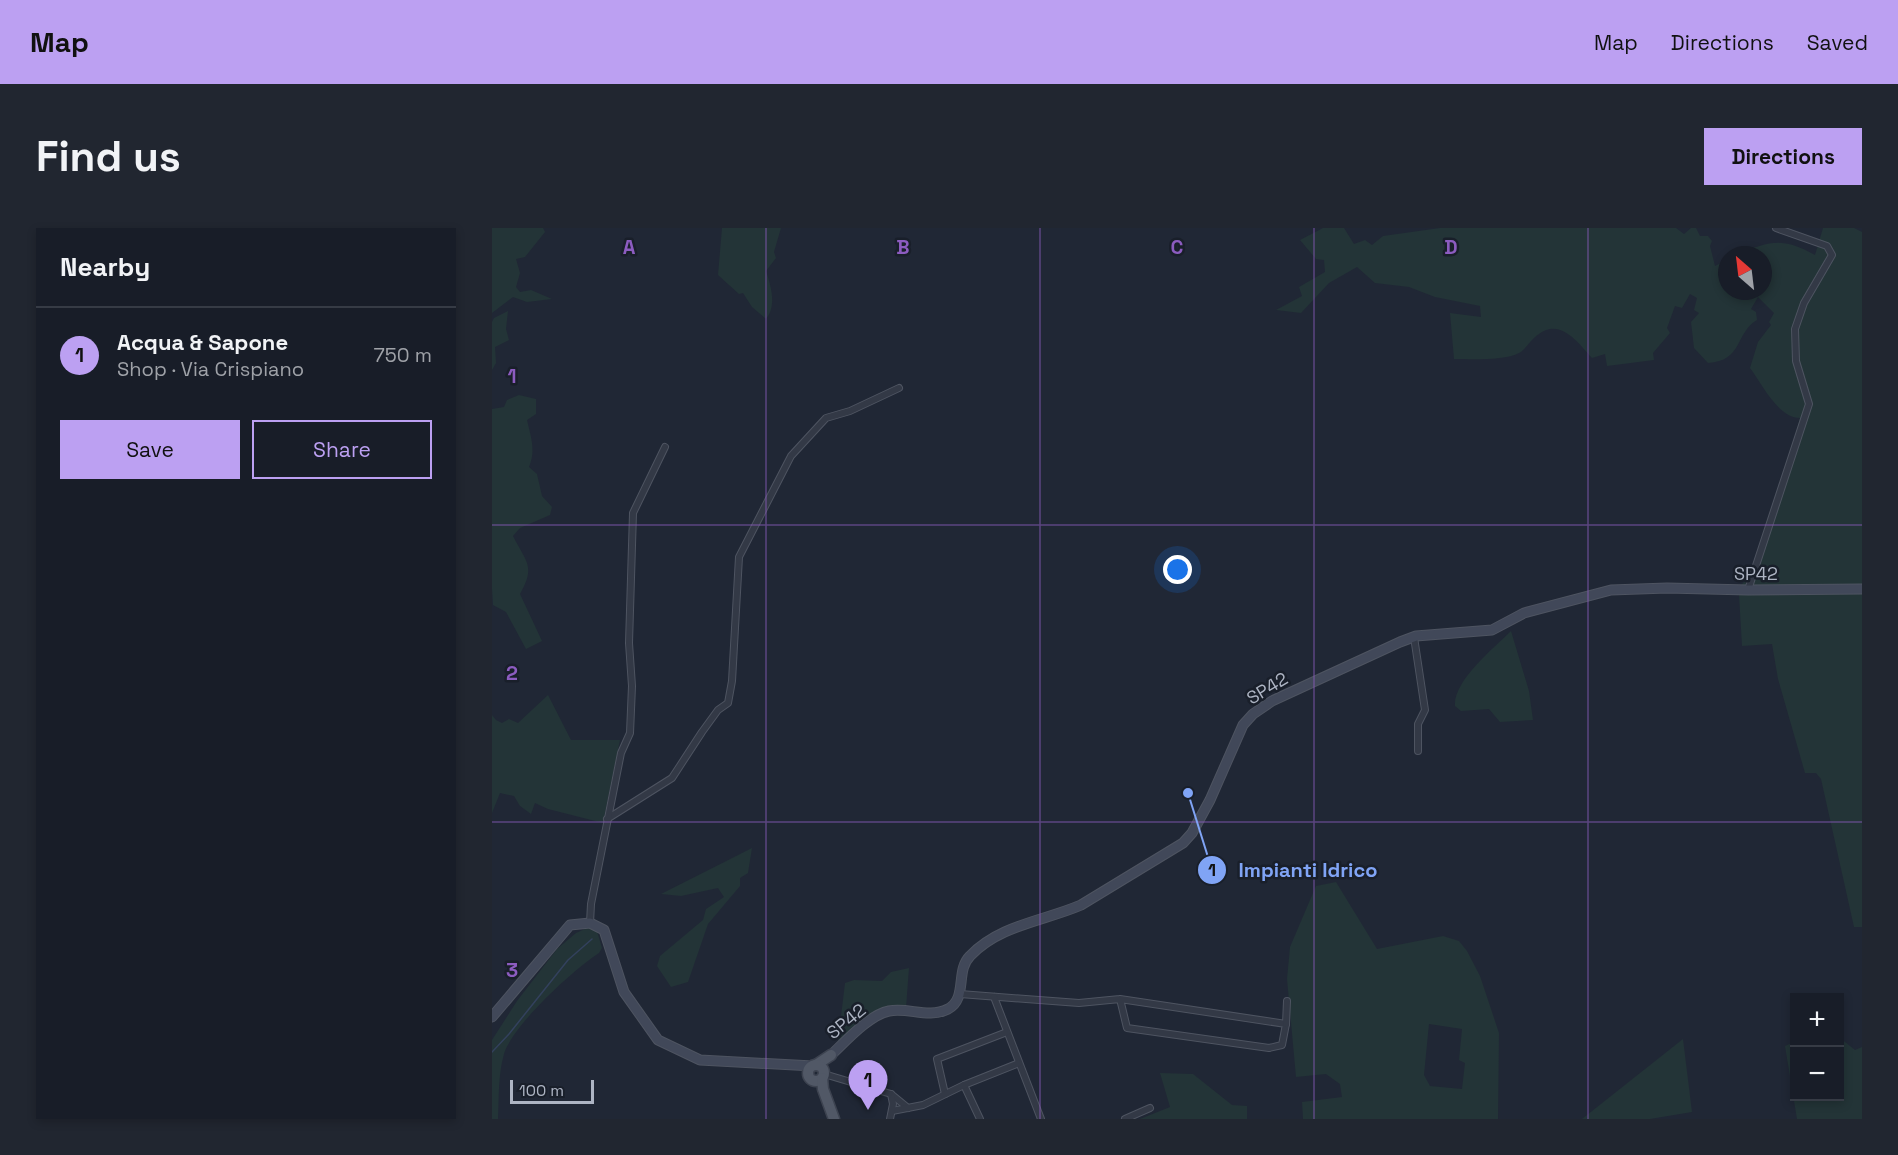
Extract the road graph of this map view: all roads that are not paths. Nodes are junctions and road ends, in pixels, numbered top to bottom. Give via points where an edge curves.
1 (1776, 228) edge
2 (899, 388) dead end
3 (665, 447) dead end
4 (1862, 589) edge
5 (1748, 590) junction
6 (1414, 637) junction
7 (1418, 751) dead end
8 (607, 819) junction
9 (590, 923) junction
10 (960, 994) junction
11 (994, 997) junction
12 (1120, 999) junction
13 (1287, 1001) dead end
14 (492, 1017) edge
15 (1286, 1024) junction
16 (1007, 1032) junction
17 (831, 1055) joint
18 (1019, 1063) junction
19 (817, 1072) junction
20 (964, 1085) junction
21 (891, 1094) junction
22 (945, 1094) junction
23 (908, 1108) junction
24 (1150, 1108) dead end
25 (892, 1111) junction
26 (1040, 1117) edge
27 (828, 1119) edge
28 (834, 1119) edge
29 (890, 1119) edge
30 (980, 1119) edge
31 (1032, 1119) edge
32 (1125, 1119) edge

1 - 5 street via 1827,246 1832,255 1804,303 1795,329 1796,361 1809,404
2 - 8 street via 826,418 791,456 740,557 728,703 718,710 672,778
3 - 8 street via 633,513 630,733 621,753
4 - 5 main road, SP42 / SP42
5 - 6 main road, SP42 / SP42 via 1611,590 1524,613 1492,630
6 - 7 street via 1425,710 1418,724
6 - 10 main road, SP42 / SP42 via 1263,706 1243,725 1210,800 1183,843 1081,904 1024,923 980,947 966,960
8 - 9 street
9 - 14 main road via 570,925
9 - 19 main road via 604,930 624,992 658,1040 700,1060 794,1066
10 - 11 street
10 - 17 main road, SP42 / SP42 via 954,1005 935,1013 891,1011 878,1015
11 - 12 street via 1079,1003
11 - 16 street
12 - 15 street
12 - 15 street via 1127,1028 1269,1048 1282,1045
13 - 15 street
16 - 18 street
16 - 22 street via 937,1059
17 - 19 main road, SP42 / SP42
18 - 20 street
18 - 26 street
19 - 21 street
19 - 27 main road
19 - 28 main road
20 - 22 street
20 - 30 street
21 - 23 street
21 - 25 street
22 - 23 street
23 - 25 street
24 - 32 street
25 - 29 street
26 - 31 street

